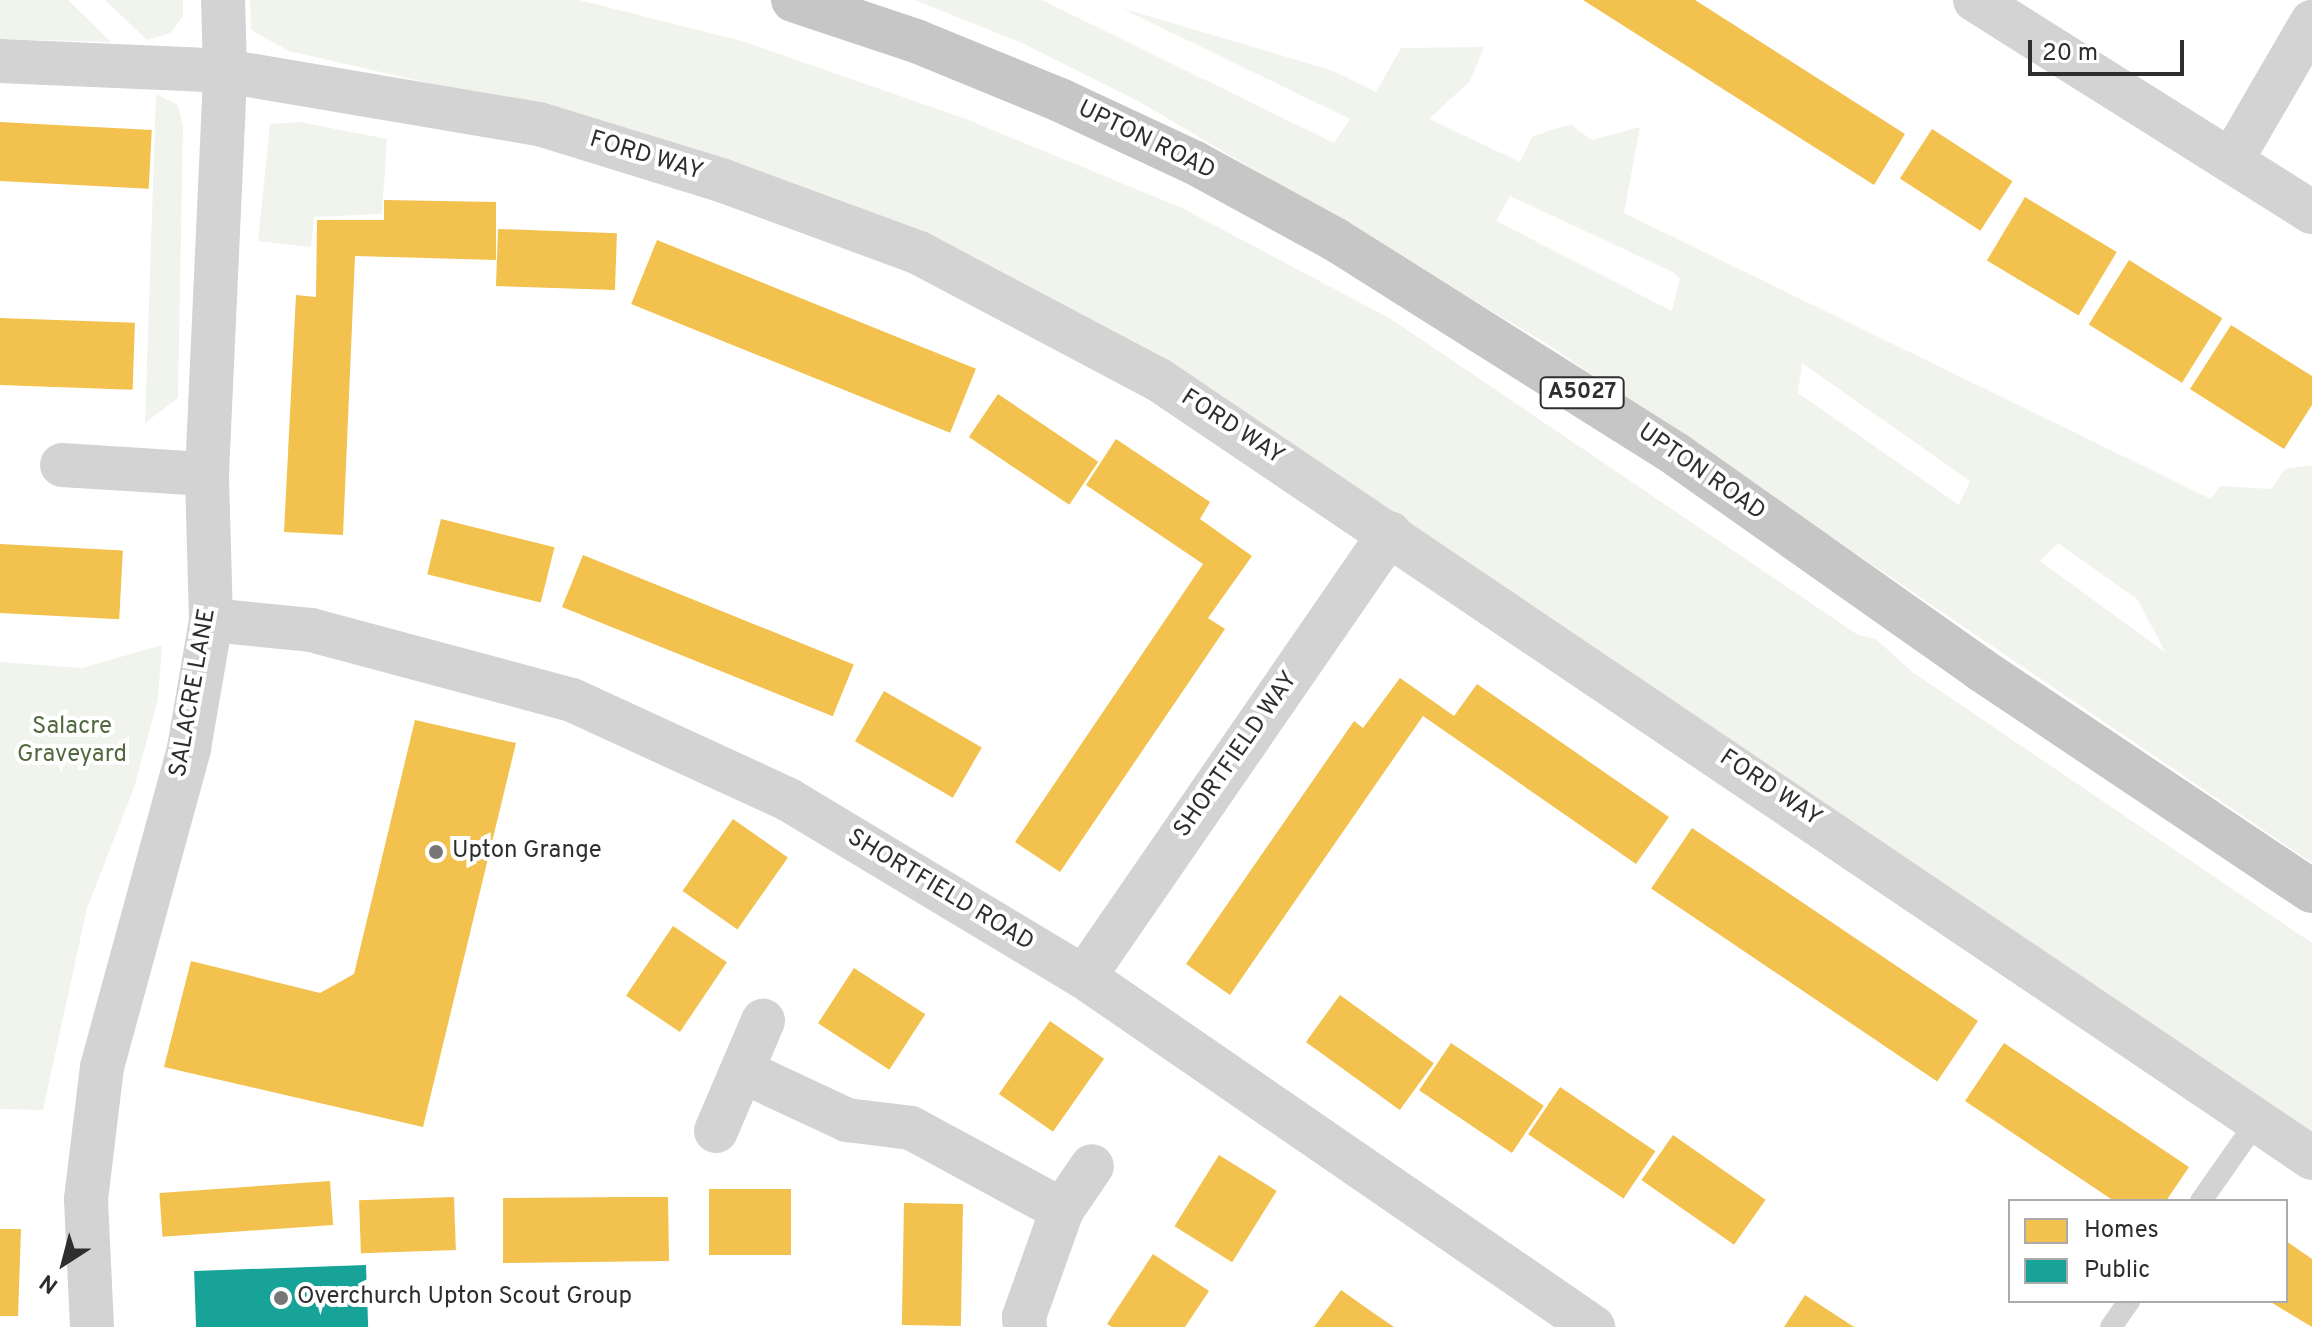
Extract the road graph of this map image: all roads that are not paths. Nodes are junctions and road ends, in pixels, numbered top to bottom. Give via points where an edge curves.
1 (223, 0) edge
2 (793, 0) edge
3 (1975, 0) edge
4 (2312, 22) edge
5 (0, 61) edge
6 (225, 71) junction
7 (2231, 161) junction
8 (2312, 212) edge
9 (62, 465) dead end
10 (207, 474) junction
11 (1390, 533) junction
12 (211, 620) junction
13 (2312, 891) edge
14 (1084, 977) junction
15 (763, 1021) dead end
16 (744, 1072) junction
17 (2257, 1121) junction
18 (716, 1131) dead end
19 (2312, 1158) edge
20 (1092, 1166) dead end
21 (2202, 1199) edge
22 (1062, 1210) junction
23 (2128, 1303) edge
24 (92, 1327) edge
25 (1025, 1327) edge
26 (1593, 1327) edge
27 (2111, 1327) edge

1 - 6 street, SALACRE LANE
2 - 13 main road, UPTON ROAD / A5027 via 916,41 1060,100 1195,163 1336,240 1677,455 1980,669
3 - 7 street
4 - 7 street
5 - 6 street, FORD WAY
6 - 10 street, SALACRE LANE
6 - 11 street, FORD WAY via 539,124 721,180 919,253 1159,380
7 - 8 street
9 - 10 street
10 - 12 street, SALACRE LANE
11 - 14 street, SHORTFIELD WAY
11 - 17 street, FORD WAY
12 - 14 street, SHORTFIELD ROAD via 311,630 572,700 789,800
12 - 24 street, SALACRE LANE via 189,748 102,1067 86,1199
14 - 26 street, SHORTFIELD ROAD
15 - 16 street
16 - 18 street
16 - 22 street via 847,1120 911,1128
17 - 19 street, FORD WAY
17 - 21 lane
20 - 22 street
22 - 25 street
23 - 27 lane

